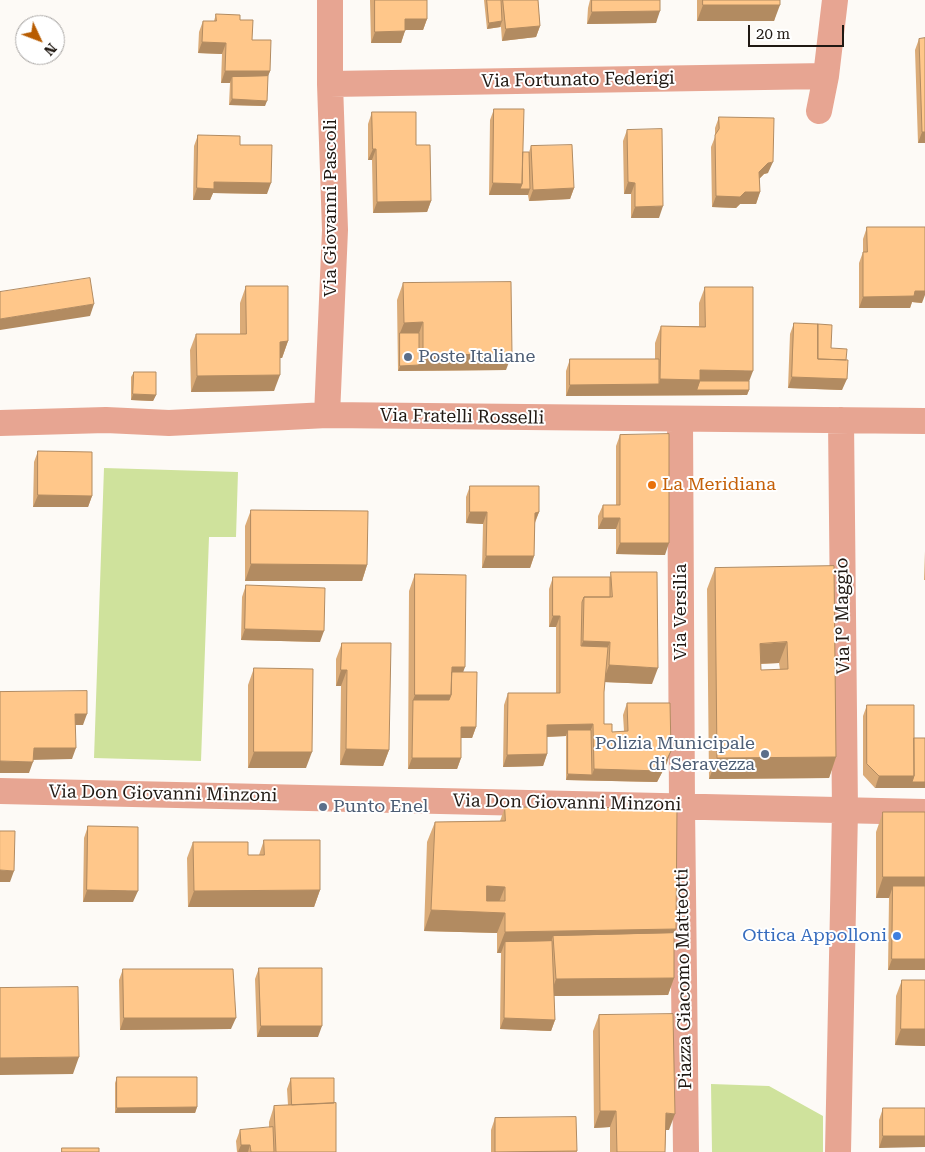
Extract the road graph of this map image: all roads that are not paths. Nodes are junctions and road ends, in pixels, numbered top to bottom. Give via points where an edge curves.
1 (330, 0) edge
2 (834, 0) edge
3 (826, 76) junction
4 (330, 84) junction
5 (819, 111) dead end
6 (326, 415) junction
7 (680, 419) junction
8 (841, 420) junction
9 (925, 421) edge
10 (0, 423) edge
11 (0, 791) edge
12 (682, 806) junction
13 (845, 811) junction
14 (925, 812) edge
15 (686, 1152) edge
16 (838, 1152) edge

1 - 4 street, Via Giovanni Pascoli
2 - 3 street
3 - 4 street, Via Fortunato Federigi
3 - 5 street
4 - 6 street, Via Giovanni Pascoli via 334,230
6 - 7 street, Via Fratelli Rosselli
6 - 10 street, Via Fratelli Rosselli via 169,423 106,420
7 - 8 street, Via Fratelli Rosselli
7 - 12 street, Via Versilia
8 - 9 street, Via Fratelli Rosselli
8 - 13 street, Via I° Maggio
11 - 12 street, Via Don Giovanni Minzoni
12 - 13 street, Via Don Giovanni Minzoni
12 - 15 street, Piazza Giacomo Matteotti
13 - 14 street, Via Don Giovanni Minzoni
13 - 16 street

